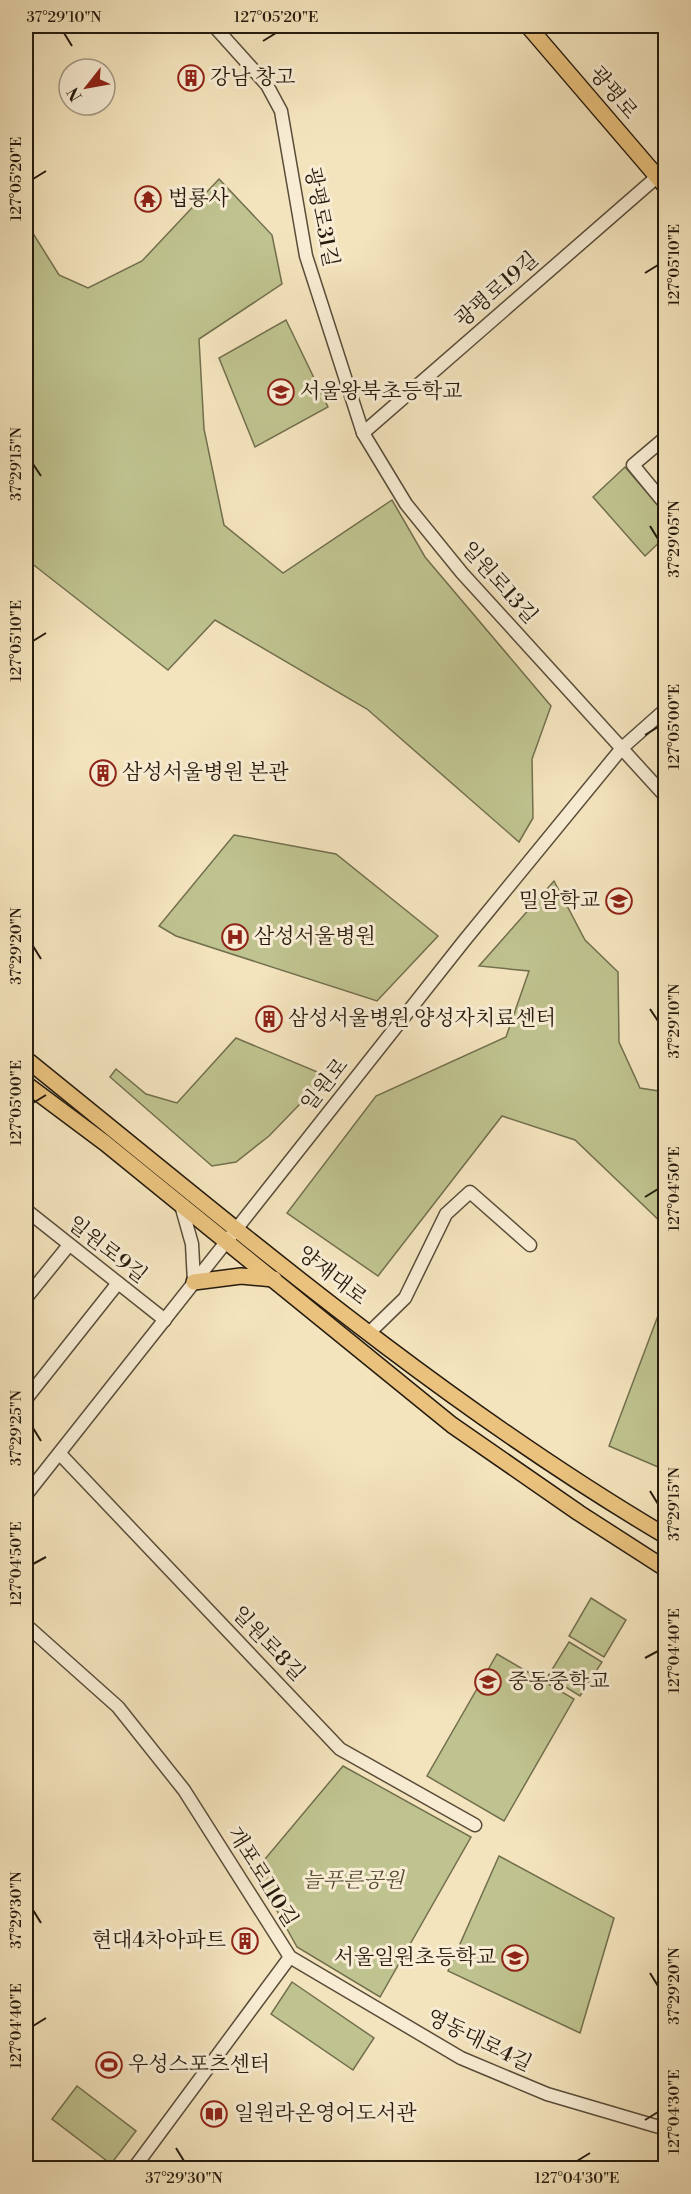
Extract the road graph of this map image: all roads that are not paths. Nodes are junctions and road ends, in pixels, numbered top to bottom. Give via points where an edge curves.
1 (214, 26) edge
2 (528, 26) edge
3 (662, 178) edge
4 (363, 433) junction
5 (666, 436) edge
6 (666, 505) edge
7 (666, 709) edge
8 (622, 748) junction
9 (666, 797) edge
10 (26, 1059) edge
11 (26, 1084) edge
12 (181, 1204) junction
13 (26, 1210) edge
14 (231, 1234) junction
15 (69, 1245) junction
16 (530, 1245) dead end
17 (274, 1279) junction
18 (194, 1282) junction
19 (118, 1283) junction
20 (26, 1298) edge
21 (165, 1320) junction
22 (370, 1332) junction
23 (26, 1399) edge
24 (60, 1454) junction
25 (26, 1495) edge
26 (625, 1512) junction
27 (579, 1513) junction
28 (666, 1527) edge
29 (666, 1536) edge
30 (666, 1561) edge
31 (666, 1569) edge
32 (26, 1625) edge
33 (475, 1825) dead end
34 (290, 1957) junction
35 (666, 2129) edge
36 (134, 2169) edge

1 - 4 street, 광평로31길 via 267,85 281,111 306,256
2 - 3 main road, 광평로
3 - 4 street, 광평로19길
4 - 8 street, 일원로13길 via 406,504 455,565
5 - 6 street via 633,465
7 - 8 street, 일원로
8 - 9 street, 일원로13길
8 - 14 street, 일원로
10 - 14 main road, 양재대로
11 - 12 main road, 양재대로
12 - 14 main road, 양재대로
12 - 18 street via 192,1244
13 - 15 street, 일원로9길
14 - 17 main road, 양재대로
14 - 18 street, 일원로
14 - 22 main road, 양재대로
15 - 19 street, 일원로9길
15 - 20 street
16 - 22 street via 470,1192 446,1214 405,1298
17 - 18 main road via 241,1276
17 - 27 main road, 양재대로 via 452,1425
18 - 21 street, 일원로
19 - 21 street, 일원로9길
19 - 23 street
21 - 24 street, 일원로
22 - 26 main road, 양재대로 via 462,1403
24 - 25 street, 일원로
24 - 33 street, 일원로8길 via 340,1749
26 - 28 main road, 양재대로
26 - 29 main road, 양재대로
27 - 30 main road, 양재대로
27 - 31 main road, 양재대로
32 - 34 street, 개포로110길 via 118,1707 184,1790
34 - 35 street, 영동대로4길 via 461,2058 547,2094
34 - 36 street, 개포로110길

